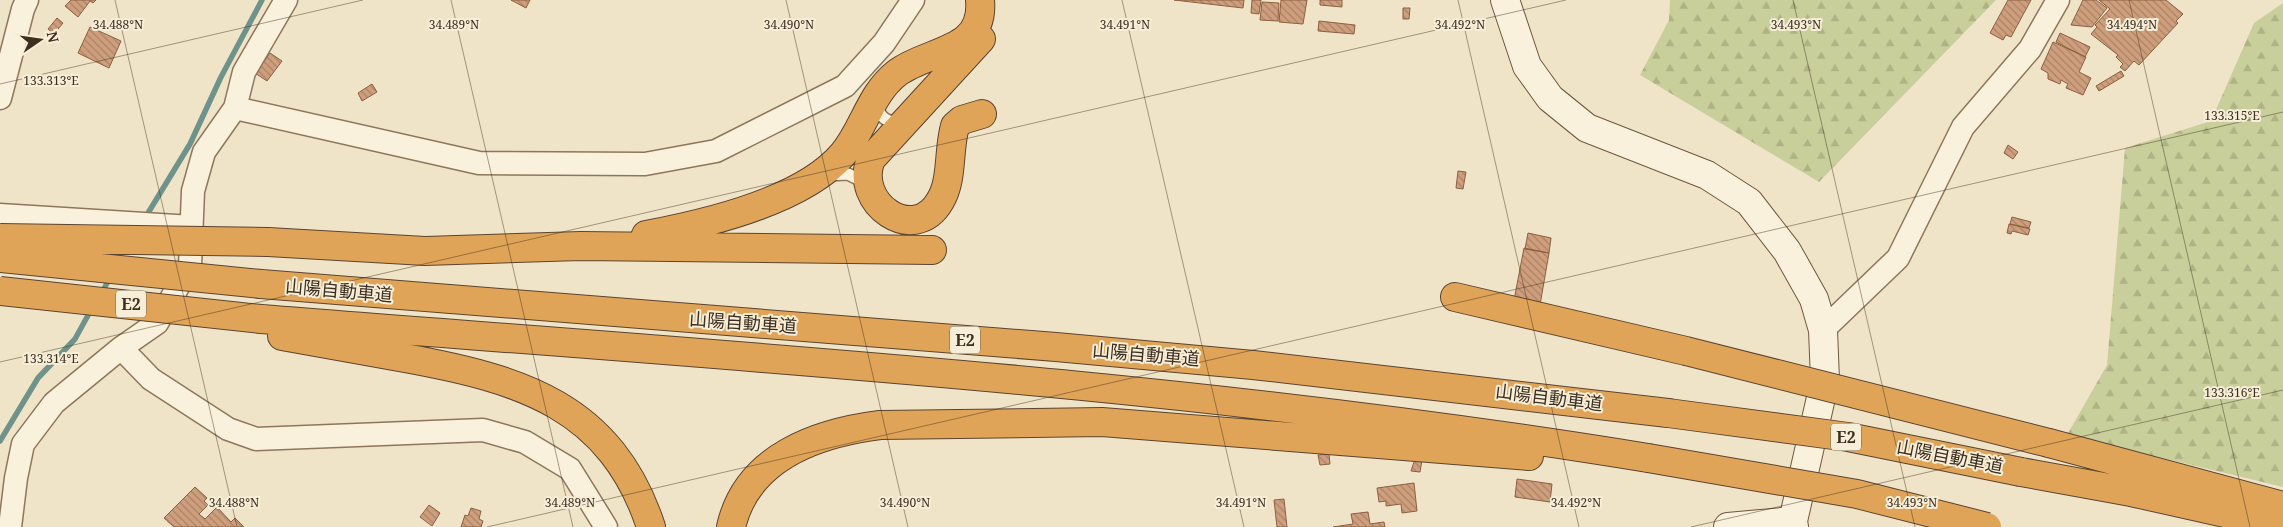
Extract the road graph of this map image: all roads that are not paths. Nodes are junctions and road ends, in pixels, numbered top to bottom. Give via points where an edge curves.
1 (27, 0) edge
2 (286, 0) edge
3 (912, 0) edge
4 (980, 0) edge
5 (989, 0) edge
6 (1505, 0) edge
7 (2058, 0) edge
8 (877, 94) junction
9 (0, 98) edge
10 (235, 108) junction
11 (982, 114) dead end
12 (908, 119) junction
13 (818, 177) junction
14 (868, 185) junction
15 (0, 215) edge
16 (192, 227) junction
17 (0, 238) edge
18 (581, 246) junction
19 (932, 250) dead end
20 (0, 258) edge
21 (0, 291) edge
22 (1455, 297) dead end
23 (260, 325) junction
24 (1823, 330) junction
25 (121, 348) junction
26 (1648, 458) junction
27 (8, 476) edge
28 (2283, 506) edge
29 (1794, 524) edge
30 (2283, 526) edge
31 (10, 527) edge
32 (606, 527) edge
33 (651, 527) edge
34 (731, 527) edge
35 (1728, 527) edge
36 (1988, 527) edge

1 - 9 street
2 - 10 street via 244,72
3 - 10 street via 884,43 845,86 716,151 645,164 479,163
4 - 8 highway via 980,18 970,36 953,48 909,65 886,82
5 - 12 highway via 990,14 984,35
6 - 24 street via 1527,66 1550,98 1587,128 1707,175 1749,202 1787,251 1814,298
7 - 24 street via 2030,49 1963,127 1898,258
8 - 12 lane via 877,107 884,119 897,122
8 - 13 highway via 843,154
10 - 16 street via 204,152 193,191
11 - 14 highway via 971,116 955,126 946,189 936,208 929,213 902,220 891,216 876,202
12 - 14 highway via 871,159
13 - 14 lane via 848,174
13 - 18 highway via 726,217 686,228
15 - 16 street
16 - 25 street via 190,266 157,323
17 - 18 highway, bridge via 268,242 425,251
18 - 19 highway
20 - 30 highway, 山陽自動車道 / E2, bridge via 261,284 1224,362 1668,413 1848,437 2130,492
21 - 23 highway, 山陽自動車道 / E2, bridge via 148,306
22 - 28 highway, bridge via 1686,351
23 - 26 highway, 山陽自動車道 / E2 via 1055,382 1508,435
23 - 33 highway via 442,365 513,384 555,403 577,417 615,454 631,478
24 - 29 street via 1825,380
25 - 27 street via 54,403 23,444
25 - 32 street via 151,378 228,429 256,439 483,430 525,442 570,469
26 - 34 highway via 1574,459 1102,422 880,425 817,437 790,450 766,468 748,490 734,514
26 - 36 highway, 山陽自動車道 / E2, bridge via 1857,494
27 - 31 street
29 - 35 street

